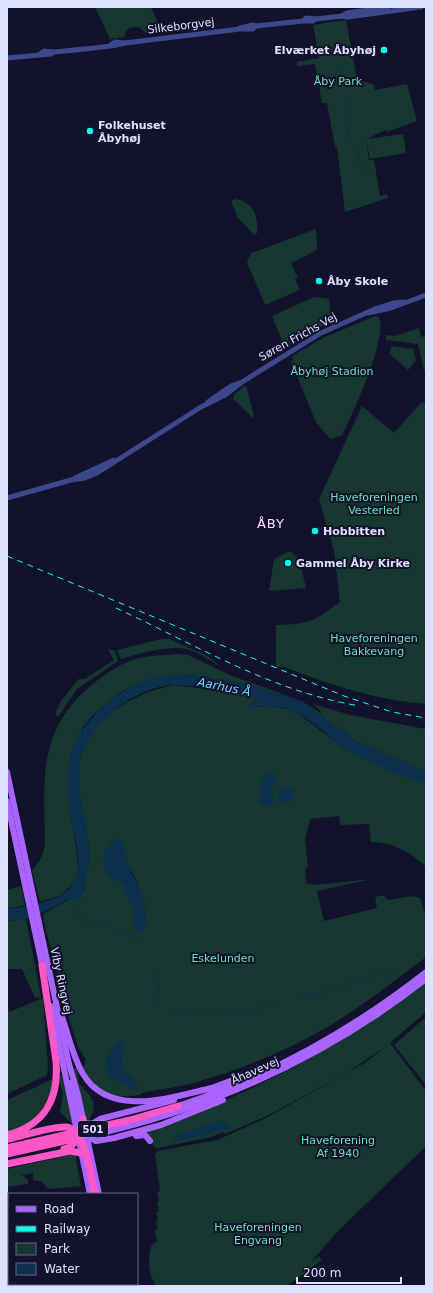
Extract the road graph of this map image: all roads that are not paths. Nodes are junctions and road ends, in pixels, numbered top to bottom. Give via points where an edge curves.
1 (388, 7) edge
2 (421, 7) edge
3 (342, 16) junction
4 (7, 58) edge
5 (426, 295) edge
6 (7, 498) edge
7 (7, 772) edge
8 (7, 801) edge
9 (32, 903) junction
10 (35, 917) junction
11 (42, 937) junction
12 (42, 965) junction
13 (426, 972) edge
14 (426, 979) edge
15 (327, 1039) junction
16 (66, 1065) junction
17 (281, 1071) junction
18 (68, 1073) junction
19 (212, 1088) junction
20 (178, 1106) joint
21 (7, 1135) edge
22 (82, 1135) junction
23 (114, 1138) junction
24 (7, 1140) edge
25 (150, 1142) dead end
26 (7, 1148) edge
27 (7, 1154) edge
28 (31, 1159) junction
29 (92, 1161) junction
30 (7, 1164) edge
31 (90, 1193) edge
32 (95, 1193) edge
33 (99, 1193) edge

1 - 3 street, Silkeborgvej
2 - 3 street, Silkeborgvej
3 - 4 street, Silkeborgvej via 306,18 125,43 115,42 111,45 44,51 40,54
5 - 6 street, Søren Frichs Vej via 377,313 366,313 320,334 228,388 121,457 71,480
7 - 9 main road, Viby Ringvej
8 - 9 main road, Viby Ringvej
9 - 10 main road, Viby Ringvej
10 - 11 main road, Viby Ringvej
10 - 12 main road, Viby Ringvej
11 - 16 main road, Viby Ringvej
11 - 19 main road via 76,1059 83,1075 94,1087 103,1094 126,1101 158,1099
12 - 16 main road, Viby Ringvej
12 - 21 highway via 57,1070 54,1091 47,1109 36,1122
13 - 15 main road, Åhavevej via 370,1013
14 - 17 main road, Åhavevej via 359,1027
15 - 19 main road via 252,1074
15 - 20 main road, Åhavevej via 282,1064
16 - 18 main road, Viby Ringvej
17 - 22 main road, Åhavevej via 188,1108 136,1124
17 - 23 main road via 280,1074 203,1109 161,1125
18 - 22 main road, Viby Ringvej
18 - 22 main road, Viby Ringvej
19 - 22 main road via 103,1118
20 - 26 highway, 501 via 123,1122
22 - 23 main road
22 - 24 highway via 61,1128
22 - 27 highway, 501
22 - 28 highway via 68,1148
22 - 28 highway via 73,1151
22 - 29 main road, Viby Ringvej
22 - 29 main road via 92,1146
22 - 31 main road, Viby Ringvej
22 - 32 highway
23 - 25 main road via 143,1135
28 - 30 highway
29 - 33 main road, Viby Ringvej

